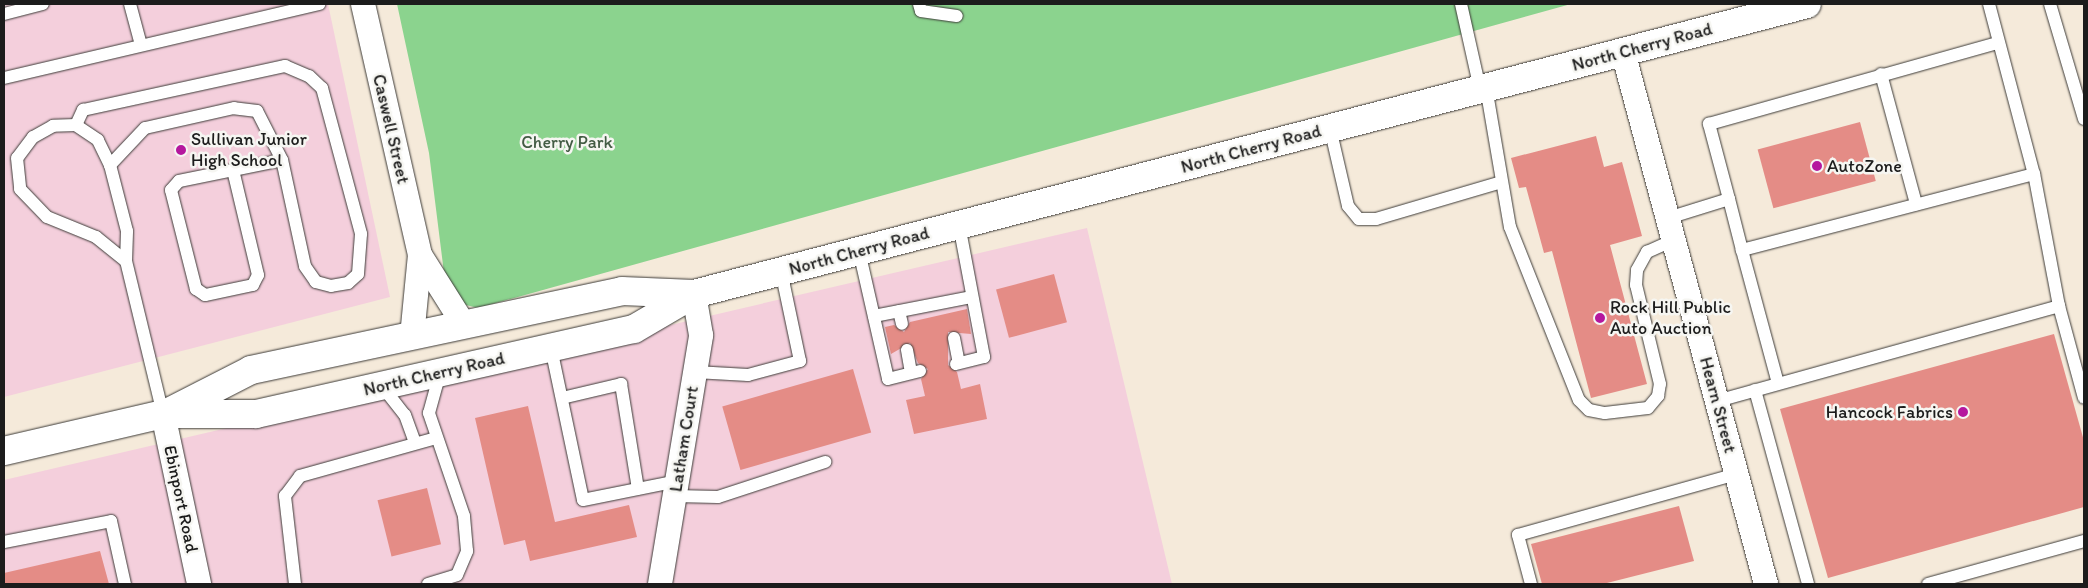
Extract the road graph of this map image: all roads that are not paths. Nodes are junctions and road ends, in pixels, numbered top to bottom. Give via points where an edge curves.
1 (43, 4) edge
2 (130, 4) edge
3 (319, 4) edge
4 (363, 4) edge
5 (918, 4) edge
6 (1461, 4) edge
7 (1807, 4) edge
8 (1989, 4) edge
9 (2050, 4) edge
10 (4, 14) edge
11 (957, 16) dead end
12 (1997, 42) junction
13 (141, 45) junction
14 (1623, 52) junction
15 (1881, 74) junction
16 (4, 78) edge
17 (1483, 88) junction
18 (2084, 119) edge
19 (76, 125) junction
20 (1330, 128) junction
21 (282, 160) junction
22 (110, 165) junction
23 (233, 170) junction
24 (2034, 174) junction
25 (1502, 182) junction
26 (1729, 200) junction
27 (1916, 204) junction
28 (959, 225) junction
29 (1671, 229) junction
30 (1742, 250) junction
31 (859, 251) junction
32 (420, 255) junction
33 (126, 261) junction
34 (781, 271) junction
35 (694, 294) junction
36 (972, 297) junction
37 (2059, 306) junction
38 (899, 311) junction
39 (874, 316) junction
40 (902, 324) dead end
41 (464, 325) junction
42 (412, 336) junction
43 (954, 338) dead end
44 (551, 348) junction
45 (907, 350) dead end
46 (695, 372) junction
47 (440, 373) junction
48 (1778, 383) junction
49 (382, 386) junction
50 (1755, 390) junction
51 (562, 398) junction
52 (2084, 398) edge
53 (1717, 401) junction
54 (163, 414) junction
55 (436, 438) junction
56 (415, 443) junction
57 (4, 451) edge
58 (825, 462) dead end
59 (1737, 474) junction
60 (676, 488) junction
61 (638, 489) junction
62 (2084, 541) edge
63 (4, 542) edge
64 (125, 584) edge
65 (200, 584) edge
66 (295, 584) edge
67 (428, 584) edge
68 (660, 584) edge
69 (1531, 584) edge
70 (1766, 584) edge
71 (1808, 584) edge
72 (1928, 584) edge

1 - 10 lane
2 - 13 lane
3 - 13 lane
4 - 32 street, Caswell Street
5 - 11 lane via 922,11
6 - 17 lane
7 - 14 main road, North Cherry Road
8 - 12 lane
9 - 18 lane
12 - 15 lane
12 - 24 lane
13 - 16 lane
14 - 17 main road, North Cherry Road
14 - 29 street, Hearn Street
15 - 26 lane via 1709,124
15 - 27 lane
17 - 20 main road, North Cherry Road
17 - 25 lane
19 - 21 lane via 83,110 276,68 286,66 309,76 322,88 361,234 358,274 348,283 331,286 316,282 305,266
19 - 22 lane via 98,140
19 - 33 lane via 53,126 33,136 17,158 20,189 47,217 96,237
20 - 25 lane via 1348,206 1359,219 1376,219
20 - 28 main road, North Cherry Road
21 - 22 lane via 257,111 234,108 146,128
21 - 23 lane
22 - 33 lane via 128,231
23 - 23 lane via 179,181 171,190 196,289 205,294 253,285 258,275
24 - 27 lane
24 - 37 lane
25 - 29 lane via 1525,269 1579,400 1589,410 1605,414 1648,408 1658,396 1660,384 1636,285 1637,270 1647,252
26 - 29 lane
26 - 30 lane
27 - 30 lane
28 - 31 main road, North Cherry Road
28 - 36 lane
29 - 53 street, Hearn Street
30 - 48 lane
31 - 34 main road, North Cherry Road
31 - 39 lane
32 - 41 street, Caswell Street
32 - 42 street, Caswell Street
33 - 54 lane
34 - 35 main road, North Cherry Road
34 - 46 lane via 800,361 748,375
35 - 41 main road, North Cherry Road via 622,291
35 - 44 main road, North Cherry Road via 634,329
35 - 46 street, Latham Court via 701,335
36 - 38 lane via 948,307 923,312
36 - 43 lane via 984,357 958,364
37 - 48 lane
37 - 52 lane
38 - 39 lane
38 - 40 lane
39 - 45 lane via 888,379 916,372
41 - 42 main road, North Cherry Road
42 - 54 main road, North Cherry Road via 251,370
44 - 47 main road, North Cherry Road
44 - 51 lane
46 - 60 street, Latham Court
47 - 49 main road, North Cherry Road
47 - 55 lane via 429,413
48 - 50 lane
49 - 54 main road, North Cherry Road via 256,414
49 - 56 lane via 405,415
50 - 53 lane
50 - 71 lane
51 - 61 lane via 583,500
51 - 61 lane via 621,384
53 - 59 street, Hearn Street
54 - 57 main road, North Cherry Road
54 - 65 street, Ebinport Road
55 - 56 lane
55 - 67 lane via 464,516 467,551 457,575
56 - 66 lane via 300,476 285,496
58 - 60 lane via 718,496
59 - 69 lane via 1518,535
59 - 70 street, Hearn Street
60 - 61 lane
60 - 68 street, Latham Court
62 - 72 lane
63 - 64 lane via 111,521

